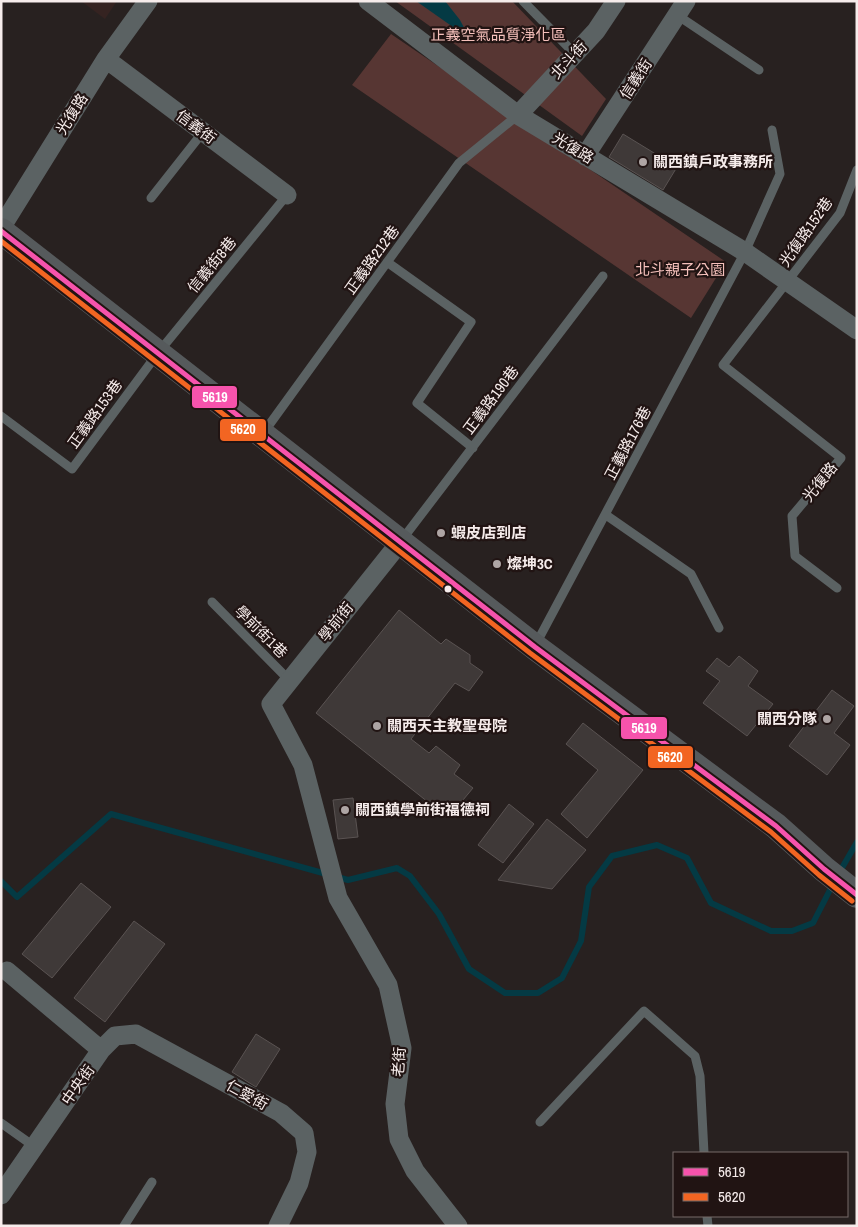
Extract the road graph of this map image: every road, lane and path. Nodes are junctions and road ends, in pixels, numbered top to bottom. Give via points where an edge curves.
1 (148, 1) edge
2 (368, 1) edge
3 (523, 1) edge
4 (616, 1) edge
5 (681, 8) edge
6 (575, 54) junction
7 (106, 59) junction
8 (759, 70) dead end
9 (518, 115) junction
10 (772, 130) dead end
11 (203, 132) junction
12 (585, 156) junction
13 (857, 170) edge
14 (287, 196) joint
15 (151, 198) dead end
16 (1, 230) edge
17 (746, 252) junction
18 (387, 262) junction
19 (603, 276) dead end
20 (788, 281) junction
21 (857, 330) edge
22 (158, 353) junction
23 (1, 416) edge
24 (262, 434) junction
25 (472, 448) junction
26 (606, 515) junction
27 (401, 541) junction
28 (837, 588) dead end
29 (212, 602) dead end
30 (719, 628) dead end
31 (535, 647) junction
32 (289, 680) junction
33 (852, 892) edge
34 (337, 893) joint
35 (8, 971) dead end
36 (101, 1050) junction
37 (540, 1122) dead end
38 (1, 1123) edge
39 (35, 1147) junction
40 (704, 1152) edge
41 (152, 1182) dead end
42 (1, 1196) edge
43 (124, 1226) edge
44 (278, 1226) edge
45 (458, 1226) edge

1 - 7 street, 光復路
2 - 9 street, 光復路
3 - 6 lane
4 - 6 street, 北斗街 via 596,31
5 - 8 lane
5 - 12 street, 信義街
6 - 9 street, 北斗街
7 - 11 street, 信義街
7 - 16 street, 光復路
9 - 12 street, 光復路
9 - 18 lane, 正義路212巷 via 459,163
10 - 17 lane, 正義路176巷 via 780,174
11 - 14 street, 信義街
11 - 15 lane
12 - 17 street, 光復路
13 - 20 lane, 光復路152巷 via 840,213
14 - 22 lane, 信義街8巷
16 - 22 main road
17 - 20 street, 光復路
17 - 26 lane, 正義路176巷
18 - 24 lane, 正義路212巷
18 - 25 lane via 470,322 416,403
19 - 25 lane, 正義路190巷
20 - 21 street, 光復路
20 - 28 lane, 光復路 via 723,365 841,458 792,516 794,556
22 - 23 lane, 正義路153巷 via 72,469
22 - 24 main road
24 - 27 main road
25 - 27 lane, 正義路190巷
26 - 30 lane via 691,574
26 - 31 lane, 正義路176巷
27 - 31 main road
27 - 32 street, 學前街
29 - 32 lane, 學前街1巷
31 - 33 main road via 776,826
32 - 34 street, 學前街 via 271,704 303,764
34 - 45 street, 老街 via 388,985 397,1019 402,1048 395,1104 399,1139 414,1171
35 - 36 street, 中央街
36 - 39 street, 中央街
36 - 44 street, 仁愛街 via 115,1036 136,1034 281,1113 304,1133 307,1152 299,1183
37 - 40 lane via 644,1011 695,1056 700,1076
38 - 39 lane
39 - 42 street, 中央街
41 - 43 lane

